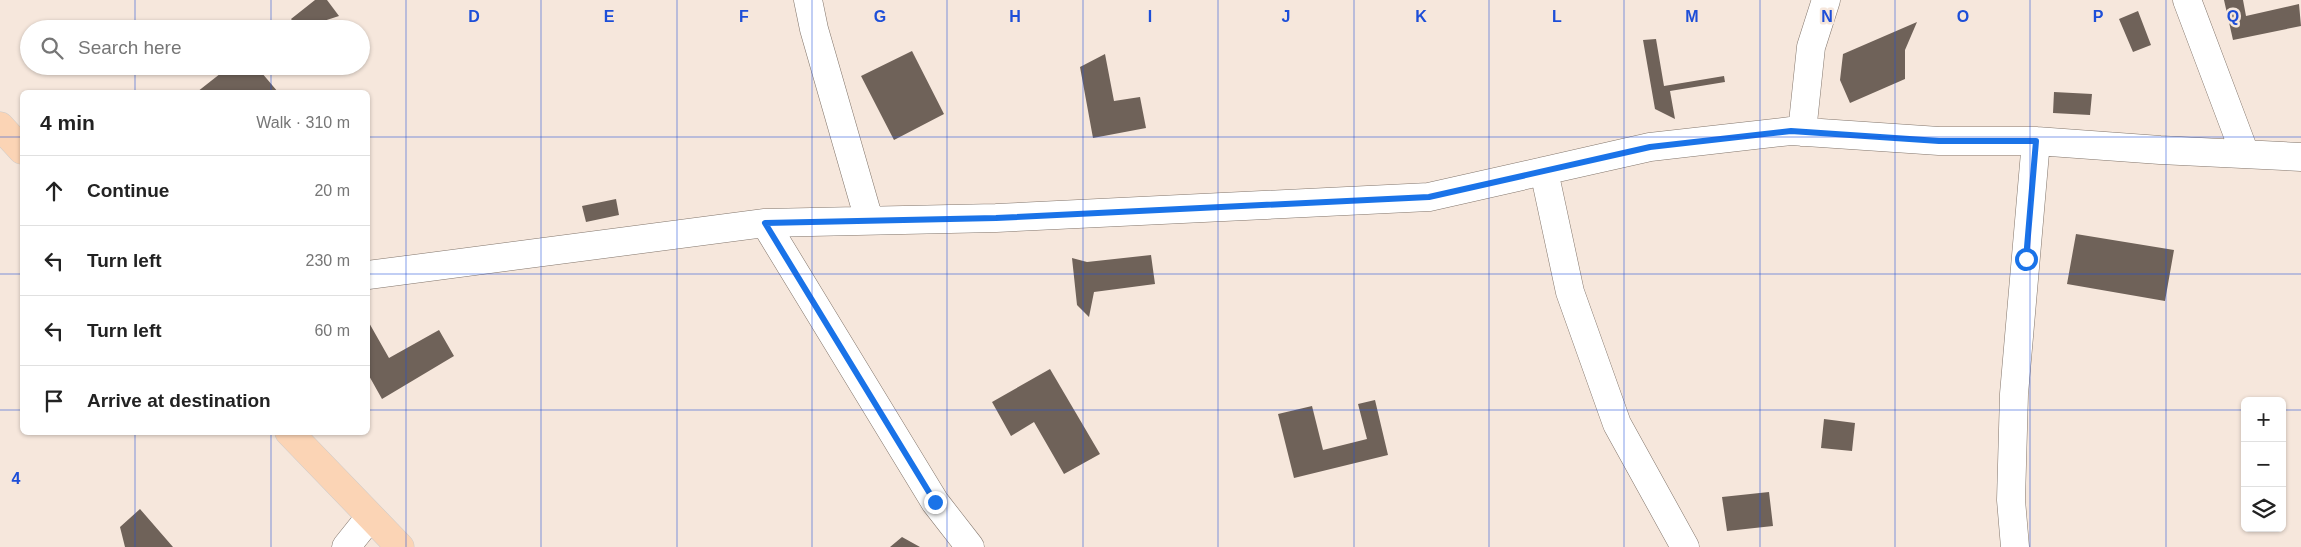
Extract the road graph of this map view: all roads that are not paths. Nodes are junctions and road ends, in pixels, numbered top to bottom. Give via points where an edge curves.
1 (808, 0) edge
2 (1826, 0) edge
3 (2187, 0) edge
4 (0, 126) edge
5 (1802, 132) junction
6 (2036, 141) junction
7 (20, 148) edge
8 (2245, 154) junction
9 (2301, 157) edge
10 (1544, 171) junction
11 (869, 220) junction
12 (765, 223) junction
13 (370, 275) edge
14 (292, 435) edge
15 (370, 517) junction
16 (346, 547) edge
17 (400, 547) edge
18 (970, 547) edge
19 (1685, 547) edge
20 (2015, 547) edge

1 - 11 street
2 - 5 street via 1811,47
3 - 8 street
4 - 7 main road
5 - 6 street via 1939,141
5 - 10 street via 1650,147
6 - 8 street
6 - 20 street via 2014,394 2011,500
8 - 9 street
10 - 11 street via 1429,197 1102,214
10 - 19 street via 1570,292 1617,424
11 - 12 street
12 - 13 street
12 - 18 street via 935,502
14 - 15 main road
15 - 16 street
15 - 17 main road

